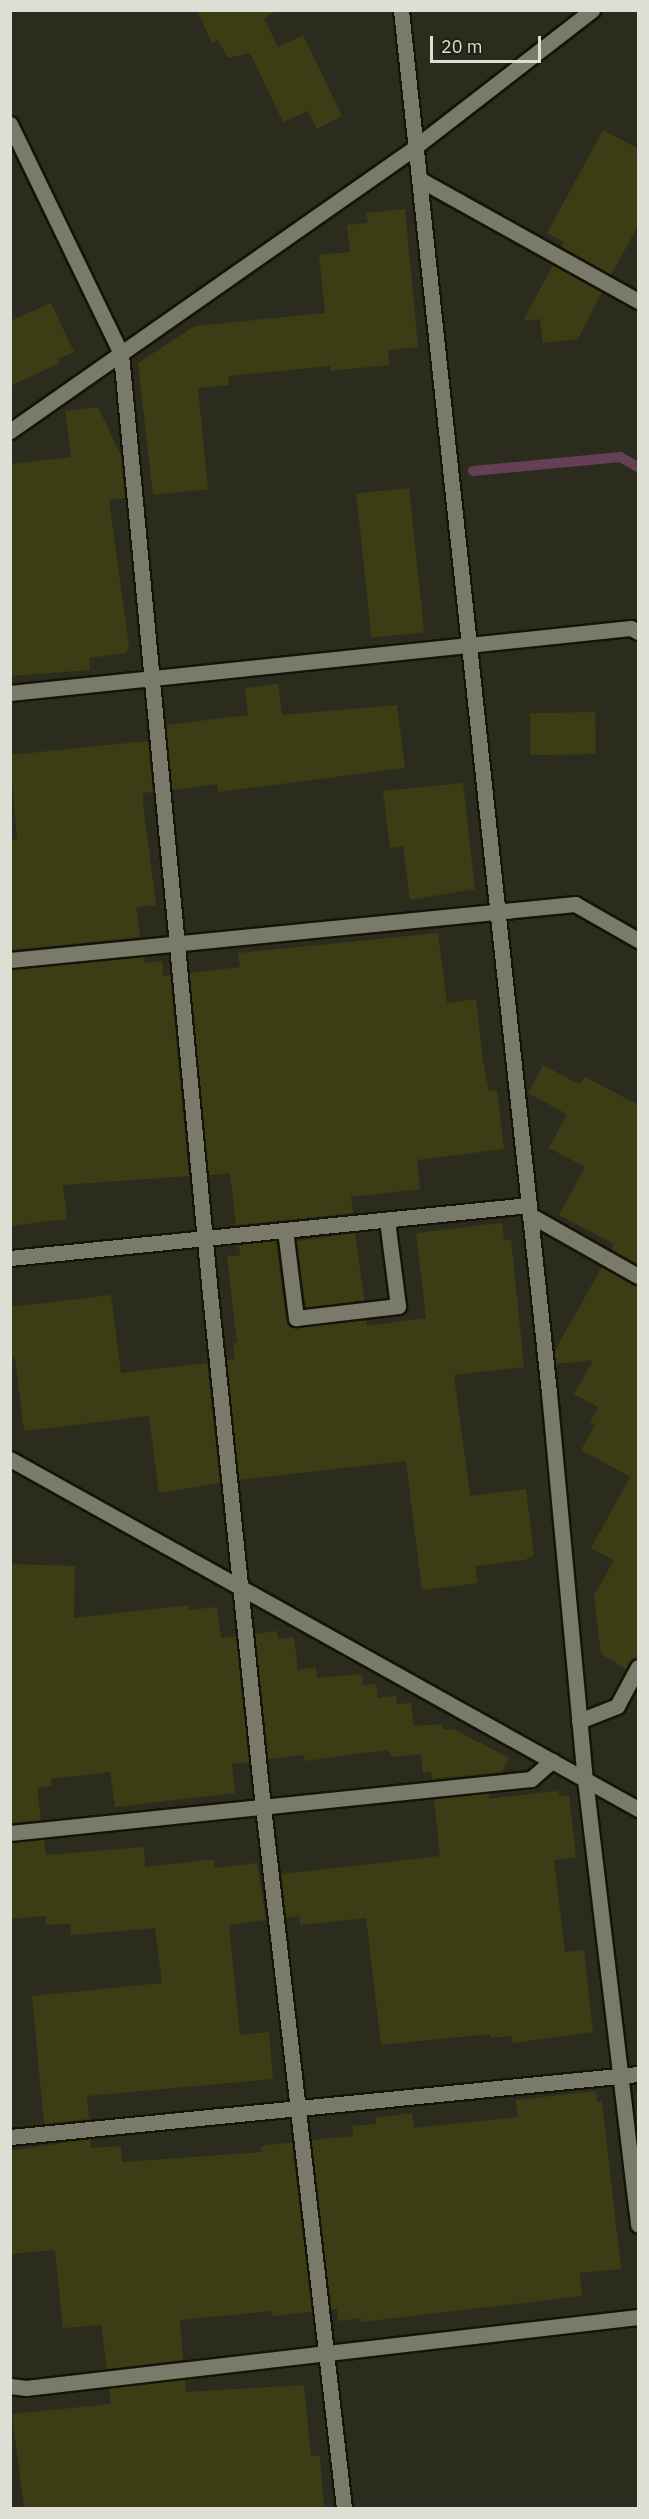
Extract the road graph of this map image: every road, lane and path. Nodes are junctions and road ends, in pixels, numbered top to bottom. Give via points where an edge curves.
1 (401, 10) edge
2 (592, 10) edge
3 (10, 123) edge
4 (415, 147) junction
5 (419, 179) junction
6 (639, 302) edge
7 (121, 354) junction
8 (10, 431) edge
9 (639, 632) edge
10 (469, 645) junction
11 (151, 679) junction
12 (10, 693) edge
13 (498, 912) junction
14 (639, 940) edge
15 (175, 944) junction
16 (10, 960) edge
17 (530, 1210) junction
18 (387, 1220) junction
19 (285, 1230) junction
20 (205, 1238) junction
21 (10, 1258) edge
22 (639, 1276) edge
23 (10, 1459) edge
24 (241, 1588) junction
25 (639, 1667) edge
26 (579, 1720) junction
27 (552, 1761) junction
28 (585, 1779) junction
29 (263, 1807) junction
30 (639, 1809) edge
31 (10, 1833) edge
32 (631, 2074) edge
33 (301, 2108) junction
34 (10, 2137) edge
35 (639, 2225) edge
36 (639, 2317) edge
37 (327, 2353) junction
38 (10, 2386) edge
39 (344, 2508) edge

1 - 4 street
2 - 4 street
3 - 7 street
4 - 5 street
4 - 7 street
5 - 6 street
5 - 10 street
7 - 8 street
7 - 11 street
9 - 10 street via 631,628
10 - 11 street
10 - 13 street
11 - 12 street
11 - 15 street
13 - 14 street via 575,904
13 - 15 street
13 - 17 street
15 - 16 street
15 - 20 street
17 - 18 street
17 - 22 street
17 - 26 street
18 - 19 street
18 - 19 street via 398,1306 296,1318
19 - 20 street
20 - 21 street
20 - 24 street
23 - 24 street
24 - 27 street
24 - 29 street
25 - 26 street via 617,1706
26 - 28 street
27 - 28 street
27 - 29 street via 531,1779
28 - 30 street
28 - 32 street
29 - 31 street
29 - 33 street
32 - 33 street
32 - 35 street
33 - 34 street
33 - 37 street
36 - 37 street
37 - 38 street via 26,2388
37 - 39 street

